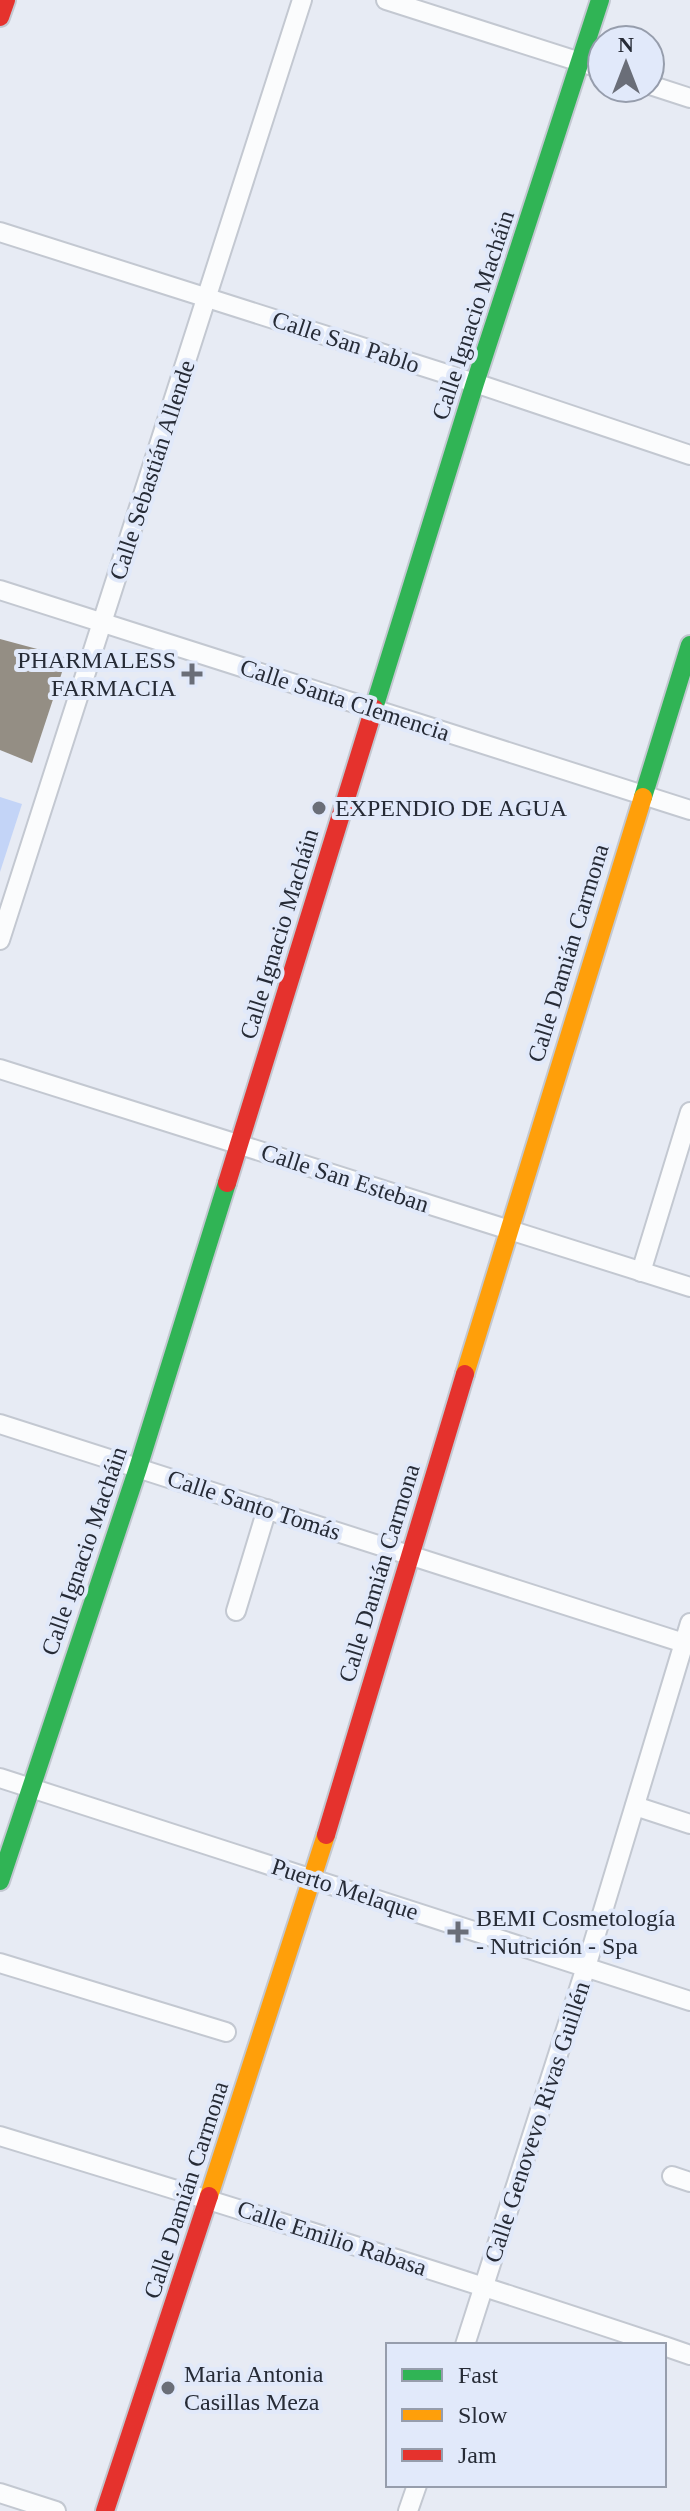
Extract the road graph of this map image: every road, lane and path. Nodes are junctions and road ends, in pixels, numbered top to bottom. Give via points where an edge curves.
1 (6, 0) edge
2 (302, 0) edge
3 (386, 0) edge
4 (600, 0) edge
5 (0, 17) edge
6 (580, 62) junction
7 (586, 64) edge
8 (666, 90) edge
9 (690, 98) edge
10 (0, 232) edge
11 (207, 298) junction
12 (475, 383) junction
13 (690, 455) edge
14 (0, 590) edge
15 (103, 622) junction
16 (690, 645) edge
17 (373, 710) junction
18 (642, 794) junction
19 (690, 810) edge
20 (0, 940) edge
21 (0, 1069) edge
22 (690, 1112) edge
23 (240, 1144) junction
24 (508, 1230) junction
25 (641, 1272) junction
26 (690, 1287) edge
27 (0, 1424) edge
28 (138, 1468) junction
29 (267, 1509) junction
30 (409, 1555) junction
31 (236, 1611) dead end
32 (690, 1623) edge
33 (687, 1644) edge
34 (0, 1778) edge
35 (30, 1787) junction
36 (635, 1806) junction
37 (690, 1824) edge
38 (313, 1878) junction
39 (0, 1881) edge
40 (0, 1963) edge
41 (586, 1967) junction
42 (690, 2001) edge
43 (226, 2032) dead end
44 (0, 2136) edge
45 (209, 2199) junction
46 (485, 2286) junction
47 (466, 2343) edge
48 (657, 2343) edge
49 (666, 2346) edge
50 (690, 2355) edge
51 (416, 2487) edge
52 (0, 2493) edge
53 (56, 2511) edge
54 (105, 2511) edge
55 (408, 2511) edge

1 - 5 street
2 - 11 street, Calle Sebastián Allende
3 - 6 street
4 - 6 street, Calle Ignacio Macháin
6 - 7 street
6 - 12 street, Calle Ignacio Macháin
8 - 9 street
10 - 11 street, Calle San Pablo
11 - 12 street, Calle San Pablo
11 - 15 street, Calle Sebastián Allende
12 - 13 street, Calle San Pablo
12 - 17 street, Calle Ignacio Macháin
14 - 15 street, Calle Santa Clemencia
15 - 17 street, Calle Santa Clemencia
15 - 20 street, Calle Sebastián Allende
16 - 18 street, Calle Damián Carmona
17 - 18 street, Calle Santa Clemencia
17 - 23 street, Calle Ignacio Macháin
18 - 19 street, Calle Santa Clemencia
18 - 24 street, Calle Damián Carmona
21 - 23 street, Calle San Esteban
22 - 25 street
23 - 24 street, Calle San Esteban
23 - 28 street, Calle Ignacio Macháin
24 - 25 street, Calle San Esteban
24 - 30 street, Calle Damián Carmona
25 - 26 street, Calle San Esteban
27 - 28 street, Calle Santo Tomás
28 - 29 street, Calle Santo Tomás
28 - 35 street, Calle Ignacio Macháin
29 - 30 street, Calle Santo Tomás
29 - 31 street
30 - 33 street, Calle Santo Tomás
30 - 38 street, Calle Damián Carmona
32 - 33 street, Calle Genovevo Rivas Guillén
33 - 36 street, Calle Genovevo Rivas Guillén
34 - 35 street, Puerto Melaque
35 - 38 street, Puerto Melaque
35 - 39 street, Calle Ignacio Macháin
36 - 37 street
36 - 41 street, Calle Genovevo Rivas Guillén
38 - 41 street, Puerto Melaque
38 - 45 street, Calle Damián Carmona
40 - 43 street
41 - 42 street, Puerto Melaque
41 - 46 street, Calle Genovevo Rivas Guillén
44 - 45 street, Calle Emilio Rabasa
45 - 46 street, Calle Emilio Rabasa
45 - 54 street, Calle Damián Carmona
46 - 47 street, Calle Genovevo Rivas Guillén
46 - 48 street, Calle Emilio Rabasa
49 - 50 street, Calle Emilio Rabasa
51 - 55 street
52 - 53 street

